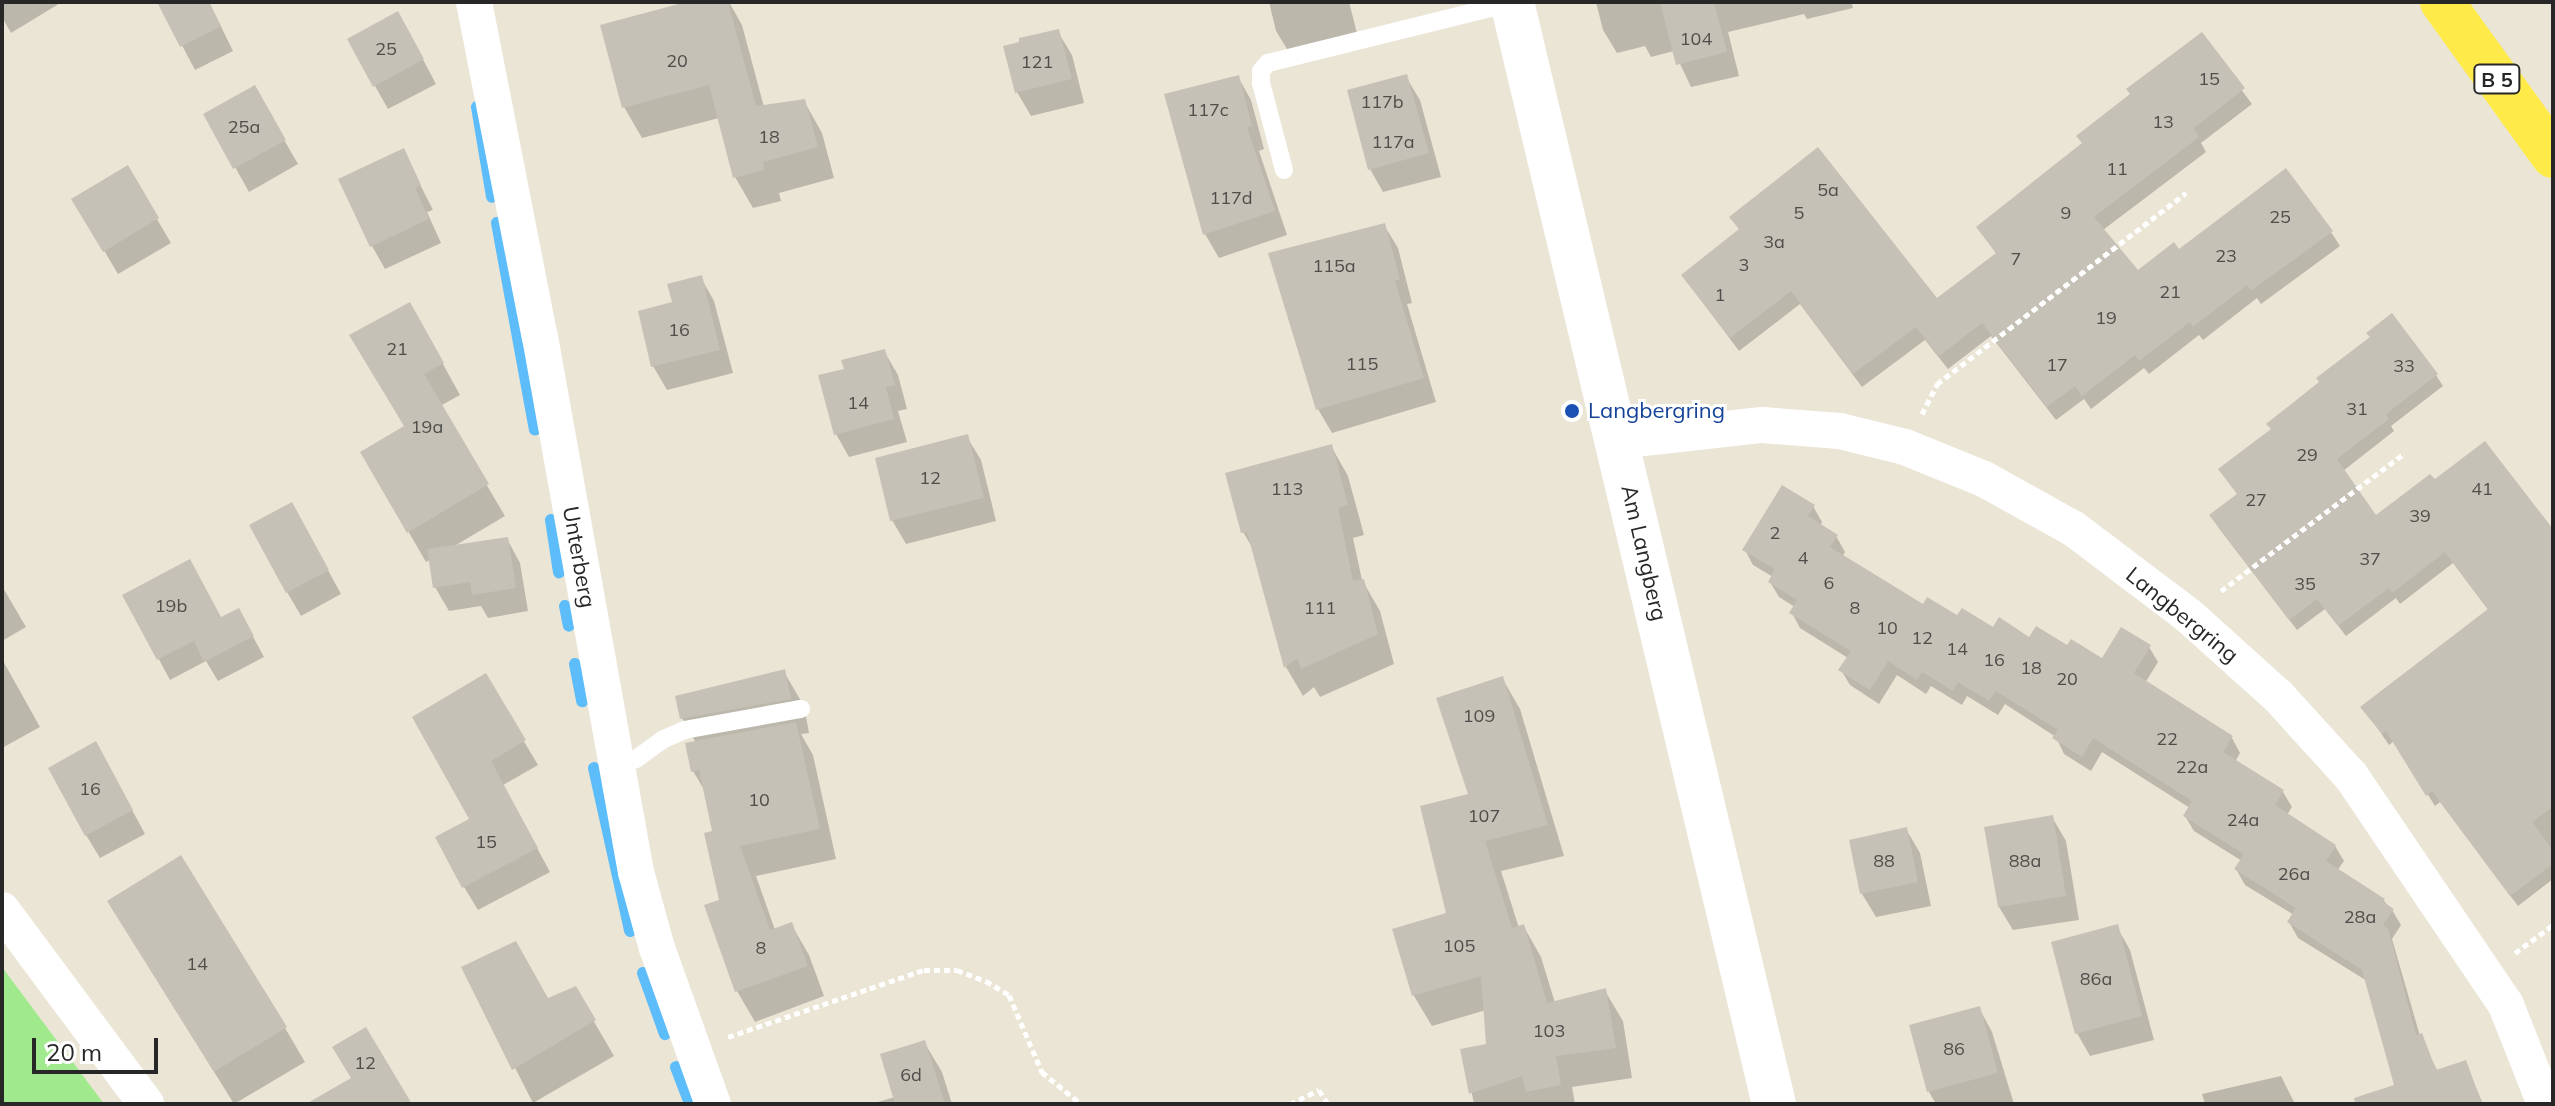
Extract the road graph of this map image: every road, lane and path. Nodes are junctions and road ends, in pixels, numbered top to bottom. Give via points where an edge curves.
1 (474, 2) edge
2 (1513, 2) edge
3 (2442, 2) edge
4 (2553, 156) edge
5 (1284, 170) dead end
6 (2186, 193) dead end
7 (1617, 441) junction
8 (1905, 447) junction
9 (2405, 453) dead end
10 (2189, 616) junction
11 (801, 709) dead end
12 (616, 764) junction
13 (2, 910) edge
14 (693, 1049) junction
15 (146, 1104) edge
16 (713, 1104) edge
17 (1081, 1104) edge
18 (1290, 1104) edge
19 (1328, 1104) edge
20 (1774, 1104) edge
21 (2545, 1104) edge

1 - 12 street, Unterberg
2 - 5 lane via 1268,63 1261,83
2 - 7 street, Am Langberg
3 - 4 main road, B 5
6 - 8 path via 1937,384
7 - 8 street, Langbergring via 1762,425 1840,431
7 - 20 street, Am Langberg
8 - 10 street, Langbergring via 1984,479 2074,529
9 - 10 path
10 - 21 street, Langbergring via 2279,697 2351,776 2506,1005
11 - 12 lane via 684,730 636,759
12 - 14 street, Unterberg via 636,872
13 - 15 street
14 - 16 street, Unterberg
14 - 17 path via 924,970 957,970 1009,995 1042,1072
18 - 19 path via 1319,1090

